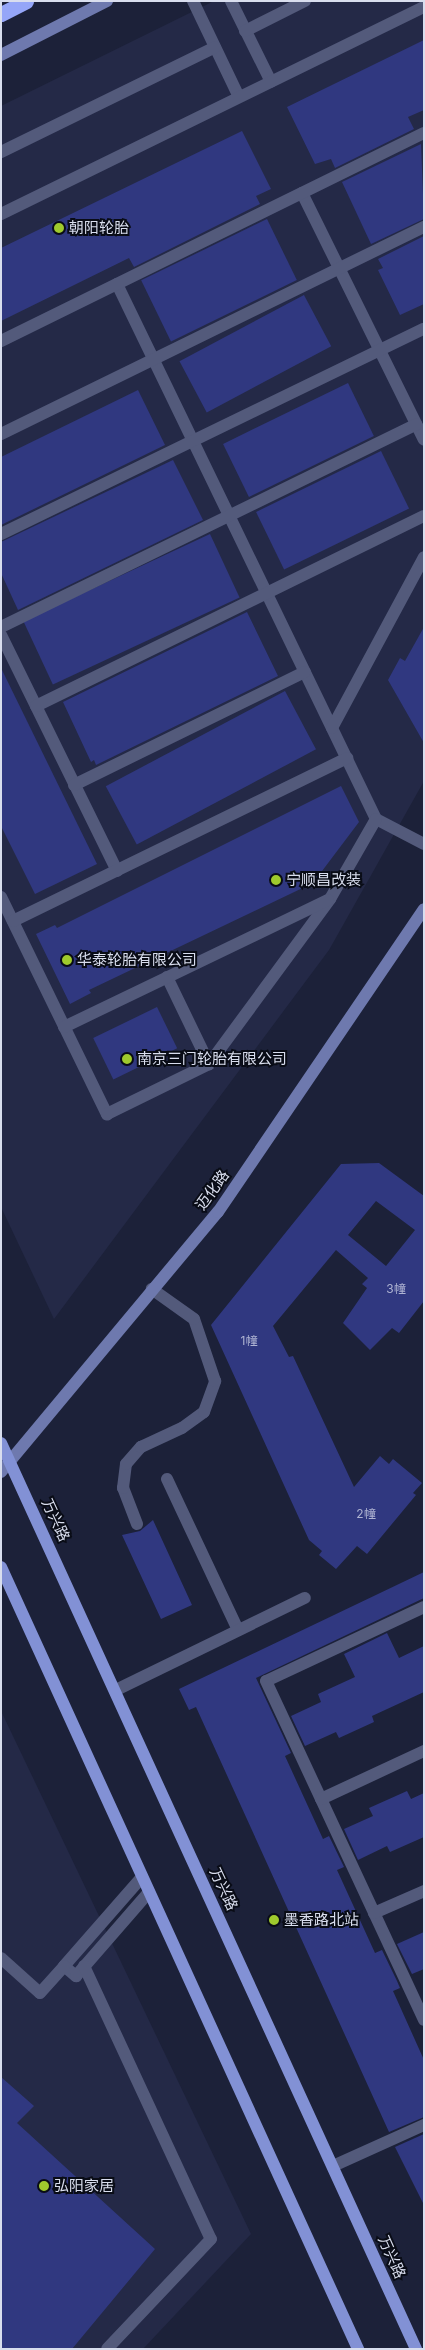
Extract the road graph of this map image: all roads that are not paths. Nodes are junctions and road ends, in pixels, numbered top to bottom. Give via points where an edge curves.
1 (26, 1) edge
2 (107, 1) edge
3 (193, 1) edge
4 (231, 1) edge
5 (305, 1) edge
6 (424, 7) edge
7 (1, 14) edge
8 (246, 31) junction
9 (215, 47) junction
10 (1, 55) edge
11 (270, 82) junction
12 (239, 97) junction
13 (424, 133) edge
14 (1, 152) edge
15 (302, 193) junction
16 (1, 214) edge
17 (424, 227) edge
18 (340, 268) junction
19 (117, 284) junction
20 (424, 329) edge
21 (1, 341) edge
22 (380, 350) junction
23 (153, 359) junction
24 (416, 425) junction
25 (1, 434) edge
26 (424, 440) edge
27 (194, 442) junction
28 (229, 516) junction
29 (424, 516) edge
30 (1, 534) edge
31 (424, 557) edge
32 (267, 593) junction
33 (1, 627) edge
34 (1, 635) edge
35 (305, 672) junction
36 (36, 706) junction
37 (332, 728) junction
38 (347, 758) junction
39 (74, 785) junction
40 (376, 819) junction
41 (424, 844) edge
42 (116, 870) junction
43 (1, 897) edge
44 (330, 898) junction
45 (424, 909) edge
46 (13, 922) junction
47 (167, 977) junction
48 (64, 1027) junction
49 (209, 1064) junction
50 (152, 1289) junction
51 (1, 1443) edge
52 (8, 1459) junction
53 (1, 1472) edge
54 (167, 1479) dead end
55 (137, 1524) dead end
56 (1, 1567) edge
57 (305, 1598) dead end
58 (424, 1607) edge
59 (238, 1630) junction
60 (116, 1690) junction
61 (424, 1751) edge
62 (321, 1799) junction
63 (142, 1877) junction
64 (424, 1891) edge
65 (150, 1892) junction
66 (374, 1913) junction
67 (1, 1958) edge
68 (64, 1966) junction
69 (84, 1966) junction
70 (424, 2020) edge
71 (424, 2125) edge
72 (333, 2166) junction
73 (107, 2349) edge
74 (358, 2349) edge
75 (416, 2349) edge

1 - 7 highway
2 - 10 street
3 - 9 lane
4 - 8 lane
5 - 8 lane
6 - 11 lane
8 - 11 lane
9 - 12 lane
9 - 14 lane
11 - 12 lane
12 - 16 lane
13 - 15 lane
15 - 18 lane
15 - 19 lane
17 - 18 lane
18 - 22 lane
18 - 23 lane
19 - 21 lane
19 - 23 lane
20 - 22 lane
22 - 24 lane
22 - 27 lane
23 - 25 lane
23 - 27 lane
24 - 26 lane
24 - 28 lane
27 - 28 lane
27 - 30 lane
28 - 32 lane
28 - 33 lane
29 - 32 lane
31 - 37 lane
32 - 35 lane
32 - 36 lane
34 - 36 lane
35 - 37 lane
35 - 39 lane
36 - 39 lane
37 - 38 lane
38 - 40 lane
38 - 42 lane
39 - 42 lane
40 - 41 lane
40 - 44 lane
42 - 46 lane
43 - 46 lane
44 - 47 lane
44 - 49 lane
45 - 50 street, 迈化路 via 218,1212
46 - 48 lane
47 - 48 lane
47 - 49 lane
48 - 49 lane via 107,1114
50 - 52 street, 迈化路
50 - 55 lane via 194,1319 215,1381 210,1402 195,1421 141,1447 126,1464 123,1488
51 - 52 main road, 万兴路
52 - 53 street, 迈化路
52 - 60 main road, 万兴路
54 - 59 lane
56 - 63 main road
57 - 59 lane
58 - 62 lane via 266,1681
59 - 60 lane
60 - 72 main road, 万兴路
61 - 62 lane
62 - 66 lane
63 - 65 main road
63 - 68 lane
64 - 66 lane
65 - 69 lane
65 - 74 main road
66 - 70 lane
67 - 68 lane via 40,1992
68 - 69 lane via 76,1976
69 - 73 lane via 211,2239
71 - 72 lane
72 - 75 main road, 万兴路

